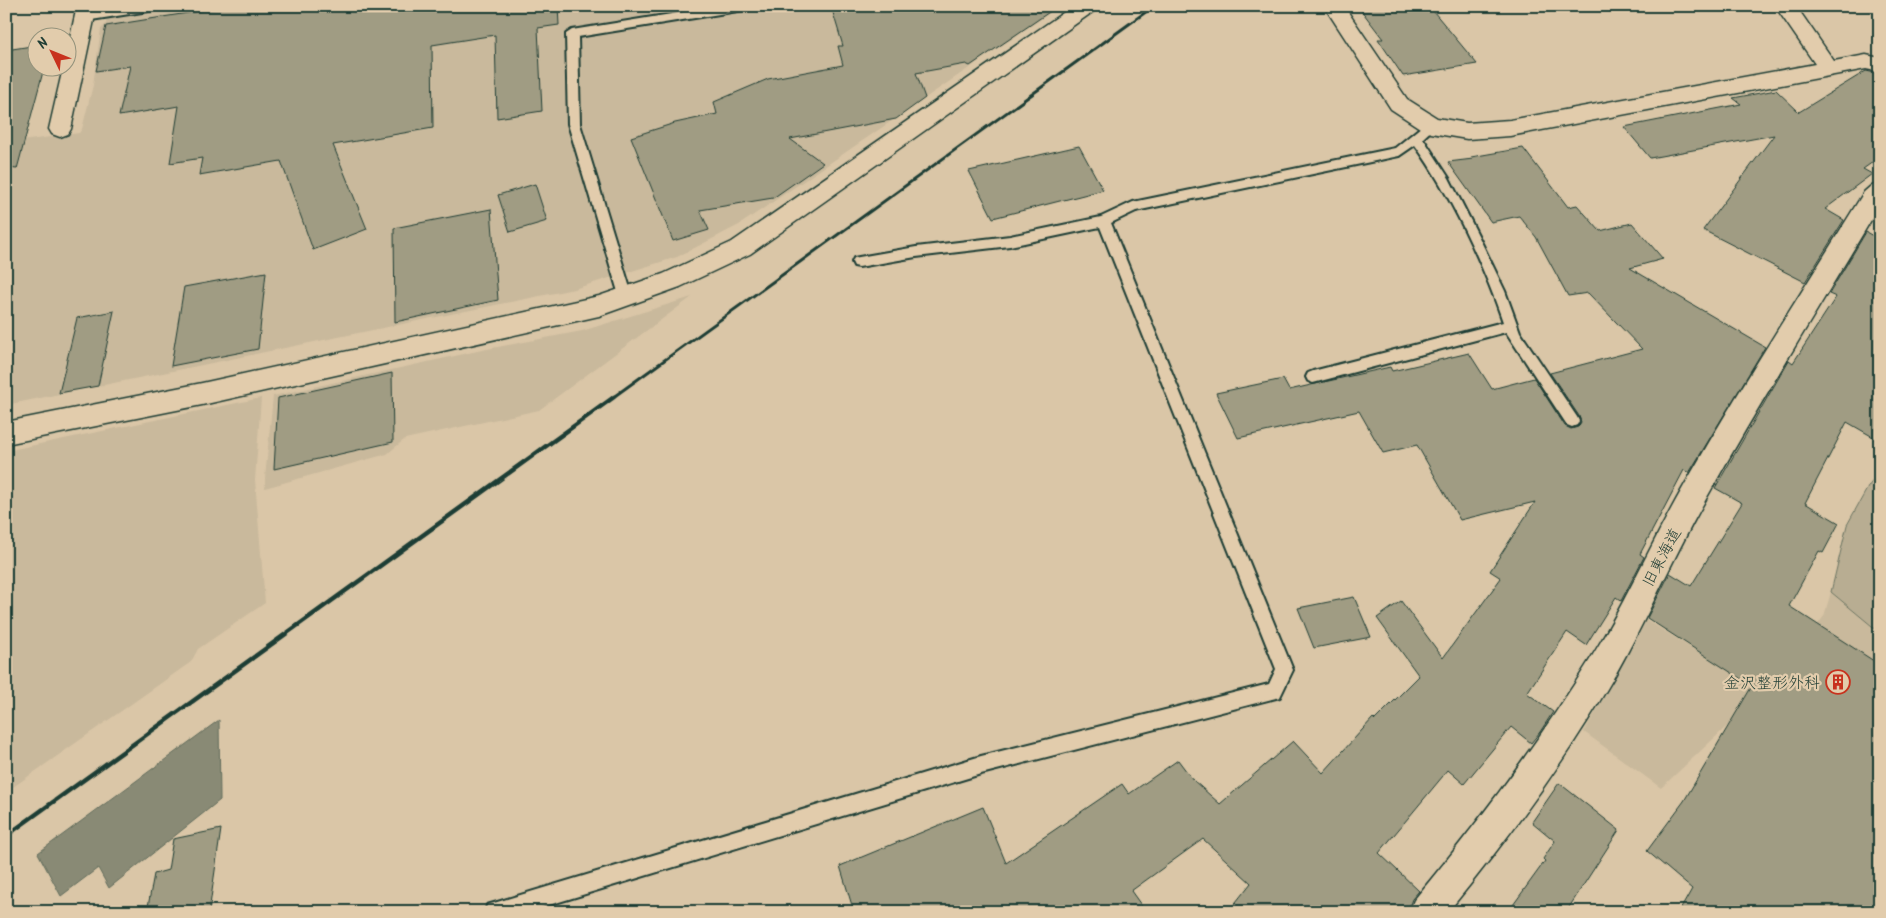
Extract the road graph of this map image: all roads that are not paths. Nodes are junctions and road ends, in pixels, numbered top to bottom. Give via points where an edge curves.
1 (155, 6) edge
2 (744, 6) edge
3 (1087, 6) edge
4 (1334, 6) edge
5 (1785, 6) edge
6 (86, 12) edge
7 (1880, 64) edge
8 (1828, 68) junction
9 (60, 130) dead end
10 (1423, 131) junction
11 (1880, 191) edge
12 (1104, 221) junction
13 (859, 262) dead end
14 (626, 298) junction
15 (1511, 325) junction
16 (1313, 377) dead end
17 (1572, 420) dead end
18 (6, 433) edge
19 (494, 912) edge
20 (1426, 912) edge

1 - 6 lane
2 - 14 lane via 572,34 574,124
3 - 14 street via 741,248 702,270
4 - 10 street via 1399,104
5 - 8 street
6 - 9 street
7 - 8 street via 1866,62
8 - 10 street via 1510,128
10 - 12 lane via 1399,152 1133,207
10 - 15 lane via 1434,162 1480,250
11 - 20 street, 旧東海道 via 1872,198 1788,332 1696,491 1602,667 1535,770
12 - 13 lane via 1010,242
12 - 19 lane via 1285,670 1274,691 981,765
14 - 18 street via 202,394
15 - 16 lane
15 - 17 lane

